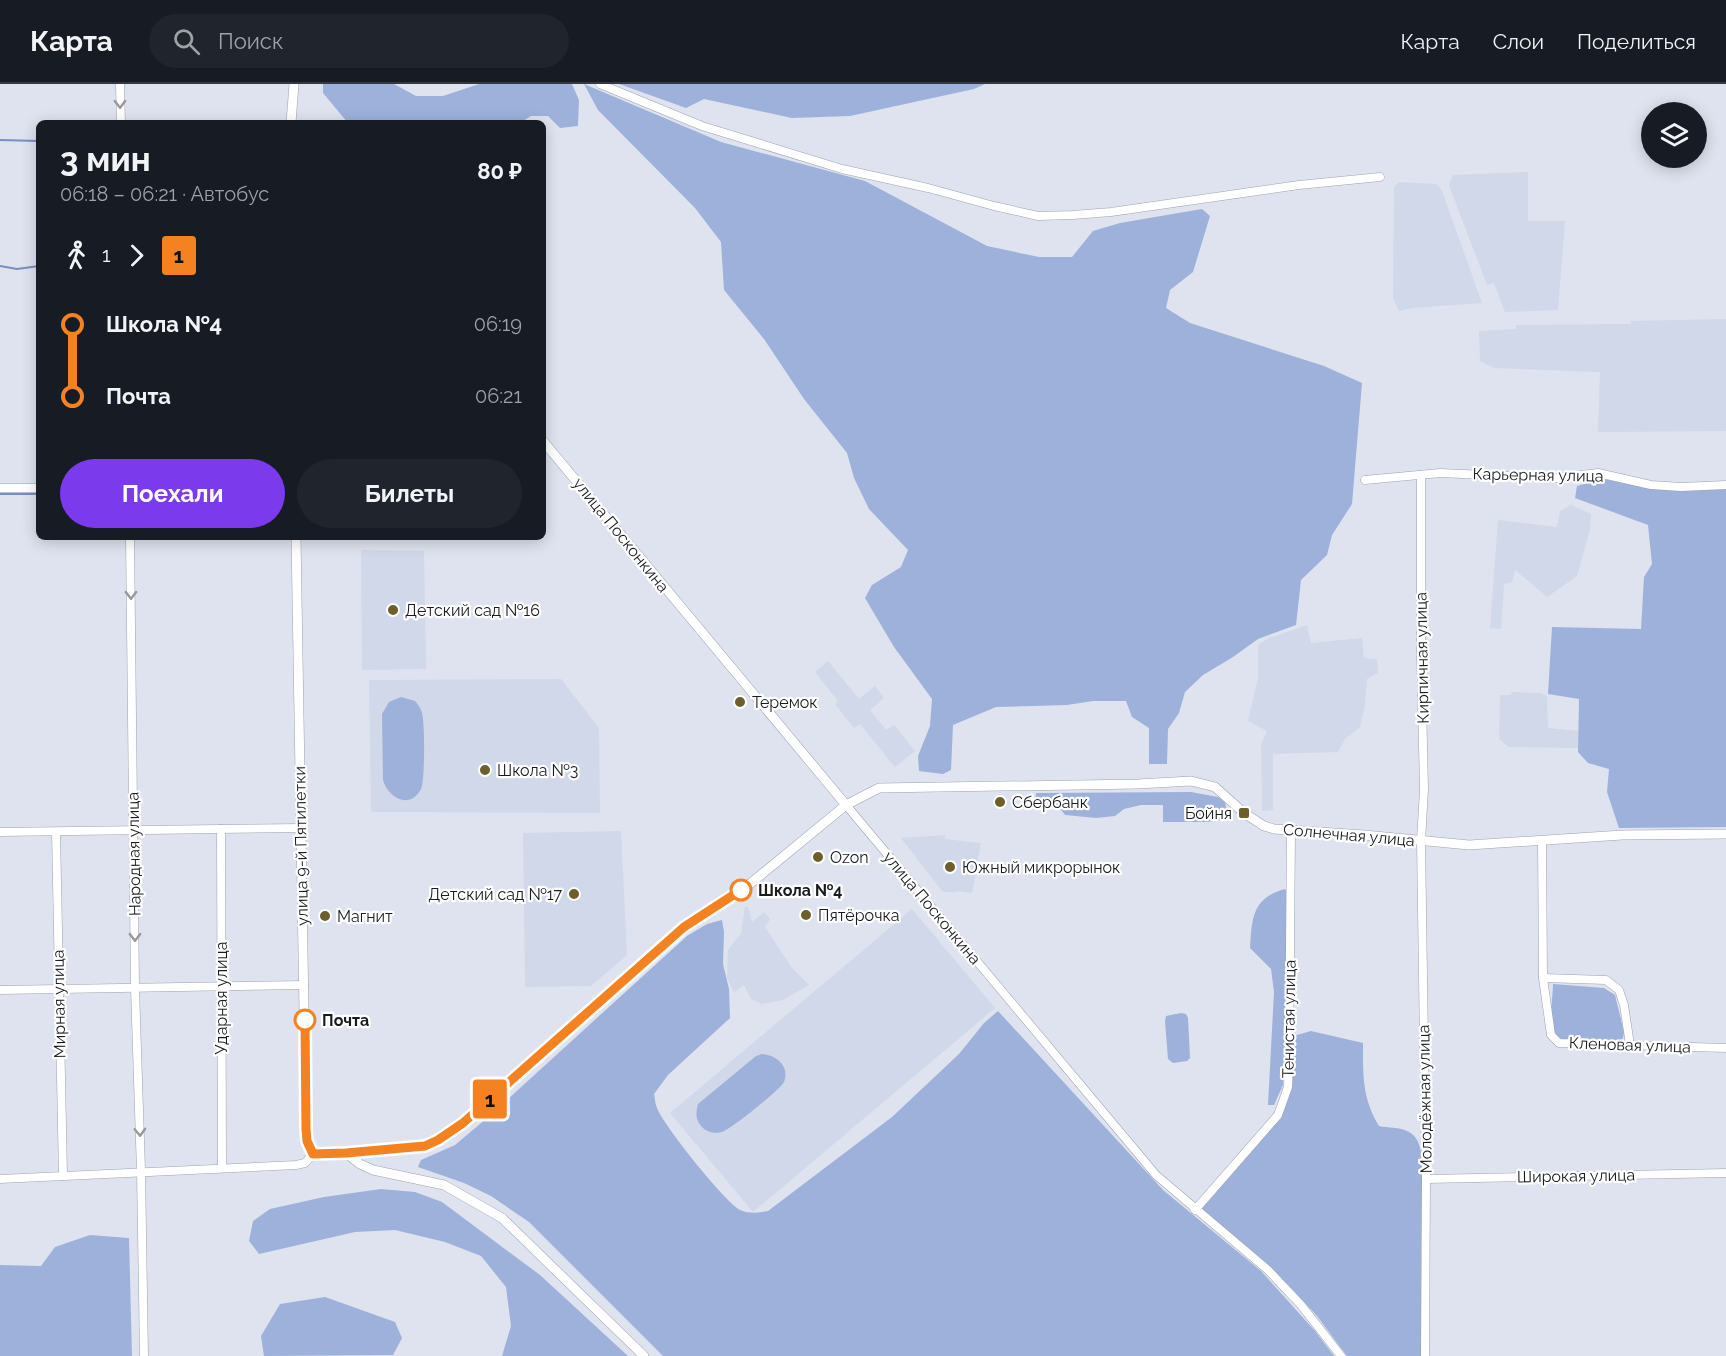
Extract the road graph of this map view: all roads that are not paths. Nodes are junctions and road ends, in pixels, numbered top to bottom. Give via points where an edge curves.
1 (120, 84) edge
2 (294, 84) edge
3 (600, 84) edge
4 (121, 120) edge
5 (292, 120) edge
6 (1380, 177) dead end
7 (546, 445) edge
8 (1420, 475) junction
9 (1365, 480) dead end
10 (1726, 485) edge
11 (0, 488) edge
12 (36, 488) edge
13 (130, 540) edge
14 (296, 540) edge
15 (846, 805) junction
16 (301, 828) junction
17 (134, 829) junction
18 (220, 829) junction
19 (1291, 831) junction
20 (0, 832) edge
21 (56, 832) junction
22 (1726, 834) edge
23 (1421, 841) junction
24 (1542, 841) junction
25 (1543, 978) junction
26 (304, 985) junction
27 (221, 986) junction
28 (135, 988) junction
29 (58, 989) junction
30 (0, 990) edge
31 (1630, 1046) junction
32 (1726, 1048) edge
33 (346, 1153) junction
34 (313, 1154) junction
35 (222, 1168) junction
36 (141, 1171) junction
37 (1726, 1173) edge
38 (63, 1176) junction
39 (0, 1179) edge
40 (1426, 1179) junction
41 (1195, 1210) junction
42 (144, 1356) edge
43 (644, 1356) edge
44 (1341, 1356) edge
45 (1425, 1356) edge

1 -> 4 street
2 - 5 street
3 - 6 street via 702,126 842,169 1038,216 1111,212
7 - 15 street, улица Посконкина
8 - 9 street, Карьерная улица
8 - 10 street, Карьерная улица via 1557,478 1598,473 1651,485
8 - 23 street, Кирпичная улица via 1424,789
11 - 12 street
13 -> 17 street, Народная улица
14 - 16 street, улица 9-й Пятилетки
15 - 19 street, Солнечная улица via 888,788 1191,781 1220,790 1264,826
15 - 33 street, Солнечная улица via 751,883 684,927 463,1123 425,1146
15 - 41 street, улица Посконкина via 1156,1175
16 - 18 street
16 - 26 street, улица 9-й Пятилетки
17 - 18 street
17 - 21 street
17 -> 28 street, Народная улица
18 - 27 street, Ударная улица
19 - 23 street, Солнечная улица
19 - 41 street, Тенистая улица via 1287,1093 1278,1116
20 - 21 street
21 - 29 street, Мирная улица
22 - 24 street, Солнечная улица
23 - 24 street, Солнечная улица via 1469,845
23 - 40 street, Молодёжная улица
24 - 25 street, Кленовая улица
25 - 31 street via 1606,980 1618,990 1624,1005
25 - 31 street, Кленовая улица via 1551,1035 1558,1043
26 - 27 street
26 - 34 street, улица 9-й Пятилетки via 306,1129
27 - 28 street
27 - 35 street, Ударная улица
28 - 29 street
28 -> 36 street, Народная улица
29 - 30 street
29 - 38 street, Мирная улица
31 - 32 street, Кленовая улица
33 - 34 street, Солнечная улица
33 - 43 street via 373,1170 444,1185 502,1218
34 - 35 street via 305,1163 296,1165
35 - 36 street
36 - 38 street
36 - 42 street, Народная улица
37 - 40 street, Широкая улица
38 - 39 street
40 - 45 street, Молодёжная улица
41 - 44 street, улица Посконкина via 1274,1276

